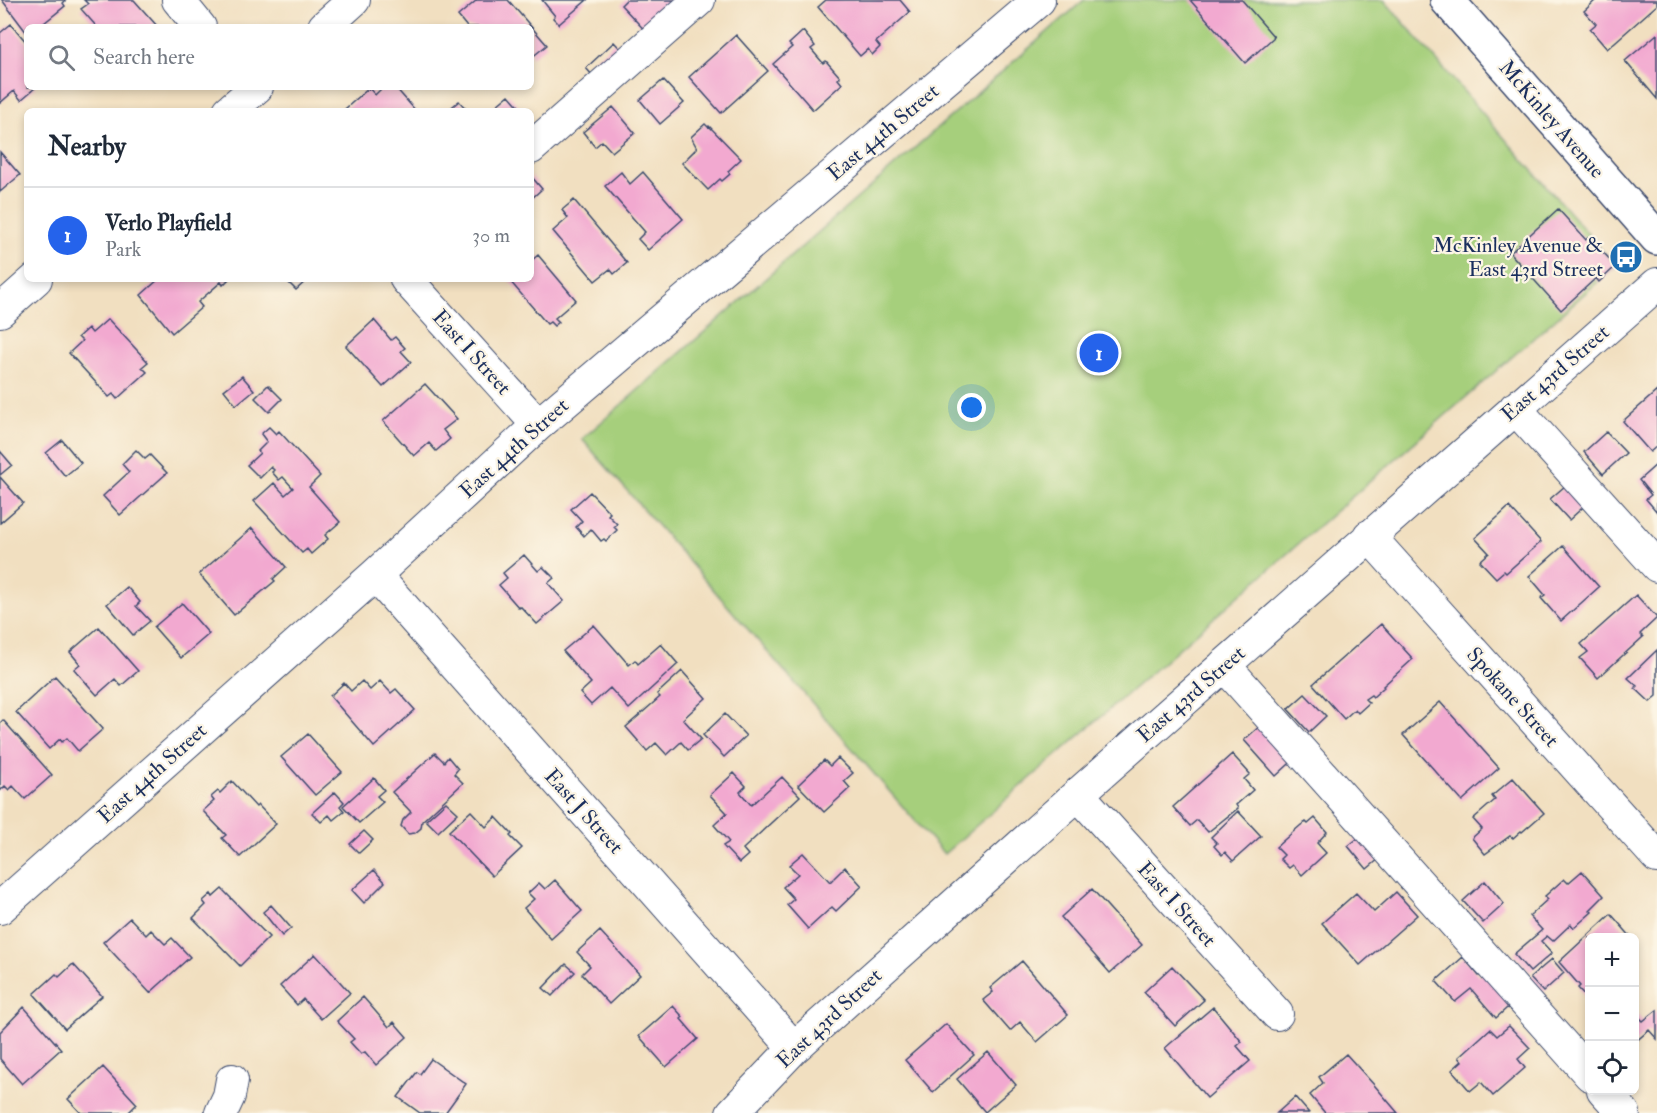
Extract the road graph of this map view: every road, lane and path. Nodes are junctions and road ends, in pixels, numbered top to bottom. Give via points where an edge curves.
1 (178, 0) edge
2 (354, 0) edge
3 (699, 0) edge
4 (1039, 0) edge
5 (1446, 0) edge
6 (198, 24) edge
7 (327, 24) edge
8 (256, 94) edge
9 (235, 108) edge
10 (534, 145) edge
11 (1657, 238) edge
12 (33, 282) edge
13 (409, 282) edge
14 (1657, 284) edge
15 (0, 310) edge
16 (1515, 408) junction
17 (538, 425) junction
18 (1369, 536) junction
19 (1657, 566) edge
20 (375, 575) junction
21 (1224, 665) junction
22 (1078, 794) junction
23 (1657, 857) edge
24 (0, 908) edge
25 (1276, 1014) dead end
26 (794, 1048) junction
27 (1585, 1069) edge
28 (232, 1080) dead end
29 (1607, 1095) edge
30 (221, 1113) edge
31 (732, 1113) edge
32 (1623, 1113) edge

1 - 6 street
2 - 7 street
3 - 10 street
4 - 17 street, East 44th Street
5 - 11 main road, McKinley Avenue
8 - 9 street
12 - 15 street
13 - 17 street, East I Street
14 - 16 street, East 43rd Street
16 - 18 street, East 43rd Street
16 - 19 street
17 - 20 street, East 44th Street
18 - 21 street, East 43rd Street
18 - 23 street, Spokane Street
20 - 24 street, East 44th Street
20 - 26 street, East J Street
21 - 22 street, East 43rd Street
21 - 27 street
22 - 25 street, East I Street
22 - 26 street, East 43rd Street
26 - 31 street, East 43rd Street
28 - 30 street
29 - 32 street

